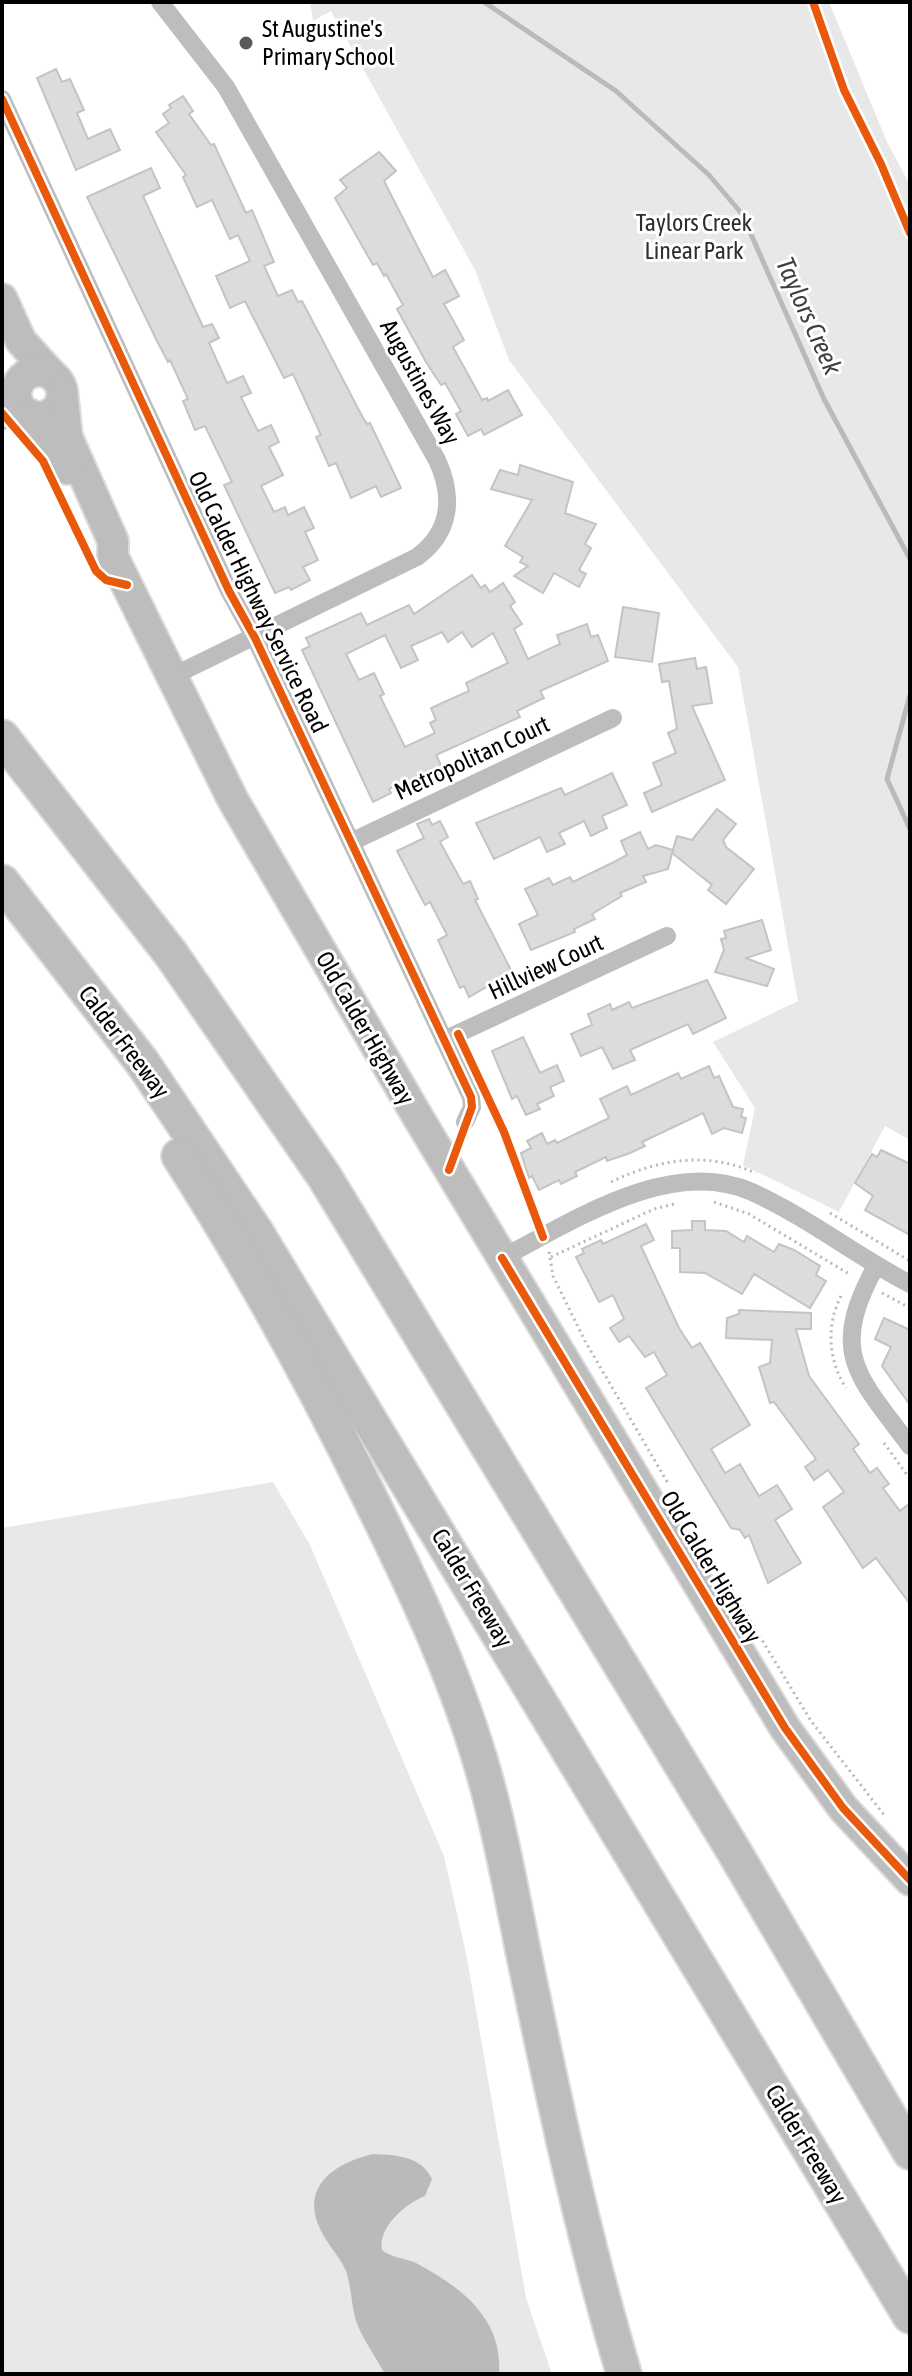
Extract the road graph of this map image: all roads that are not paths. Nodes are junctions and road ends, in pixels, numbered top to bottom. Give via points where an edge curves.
1 (160, 2) edge
2 (2, 99) edge
3 (2, 299) edge
4 (2, 341) edge
5 (56, 382) junction
6 (16, 404) edge
7 (113, 557) junction
8 (255, 638) junction
9 (171, 677) junction
10 (613, 718) dead end
11 (2, 737) edge
12 (351, 842) junction
13 (2, 882) edge
14 (2, 894) edge
15 (667, 936) dead end
16 (444, 1040) junction
17 (465, 1122) dead end
18 (502, 1258) junction
19 (876, 1266) junction
20 (910, 1284) edge
21 (910, 1446) edge
22 (735, 1853) junction
23 (910, 1880) edge
24 (910, 2122) edge
25 (910, 2152) edge
26 (910, 2316) edge
27 (624, 2374) edge

1 - 8 street, Augustines Way via 226,87 437,460 448,491 447,515 429,549
2 - 8 street, Old Calder Highway Service Road
3 - 5 main road via 21,341
4 - 6 main road, Old Calder Highway
5 - 6 main road via 31,372
5 - 6 main road via 53,412
5 - 7 main road, Old Calder Highway via 67,437 113,541
6 - 7 main road, Old Calder Highway via 60,454 100,547
7 - 9 main road, Old Calder Highway
8 - 9 street, Augustines Way
8 - 12 street, Old Calder Highway Service Road
9 - 18 main road, Old Calder Highway via 233,800
10 - 12 street, Metropolitan Court
11 - 22 highway via 171,954 315,1163
12 - 16 street, Old Calder Highway Service Road
13 - 26 highway, Calder Freeway via 142,1062 256,1232
14 - 27 highway via 90,1019 251,1274 337,1430 424,1608 460,1698 490,1797 549,2071
15 - 16 street, Hillview Court
16 - 17 street, Old Calder Highway Service Road via 471,1097
18 - 19 street via 649,1189 708,1180 753,1193
18 - 23 main road, Old Calder Highway via 785,1728 843,1808
19 - 20 street
19 - 21 street via 853,1317 851,1352 868,1389
22 - 24 highway
22 - 25 highway

